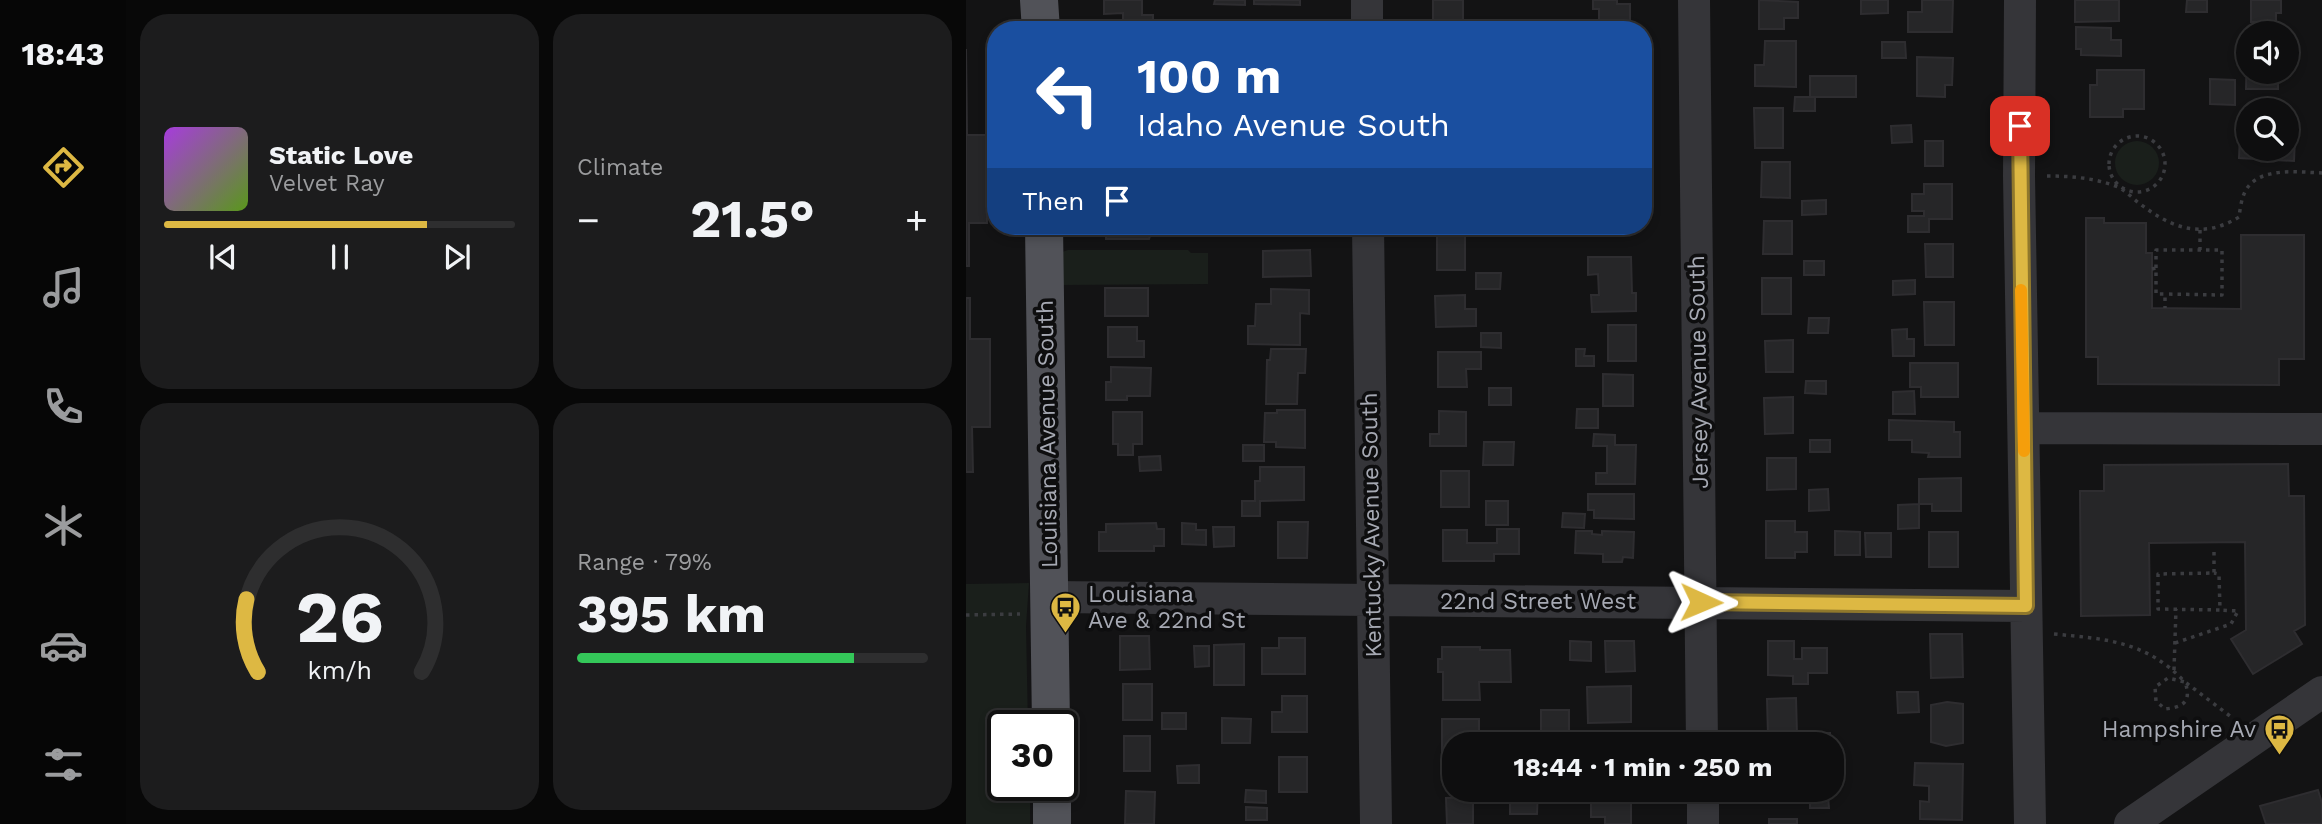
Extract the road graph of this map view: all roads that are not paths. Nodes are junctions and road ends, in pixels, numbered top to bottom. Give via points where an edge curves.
1 (1040, 0) edge
2 (1367, 0) edge
3 (1694, 0) edge
4 (2020, 0) edge
5 (1041, 21) edge
6 (1367, 21) edge
7 (1044, 235) edge
8 (1368, 235) edge
9 (2024, 428) junction
10 (2322, 429) edge
11 (1372, 600) junction
12 (1701, 602) junction
13 (1034, 605) junction
14 (2026, 606) junction
15 (2322, 692) edge
16 (1049, 710) edge
17 (1702, 732) edge
18 (1052, 801) edge
19 (1703, 802) edge
20 (1052, 824) edge
21 (1376, 824) edge
22 (1703, 824) edge
23 (2030, 824) edge
24 (2130, 824) edge

1 - 5 main road
2 - 6 street
3 - 12 street, Jersey Avenue South
4 - 9 street
7 - 13 main road, Louisiana Avenue South
8 - 11 street, Kentucky Avenue South
9 - 10 street
9 - 14 street
11 - 12 street, 22nd Street West
11 - 13 street, 22nd Street West
11 - 21 street, Kentucky Avenue South
12 - 14 street, 22nd Street West
12 - 17 street, Jersey Avenue South
13 - 16 main road, Louisiana Avenue South
14 - 23 street
15 - 24 street
18 - 20 main road
19 - 22 street

